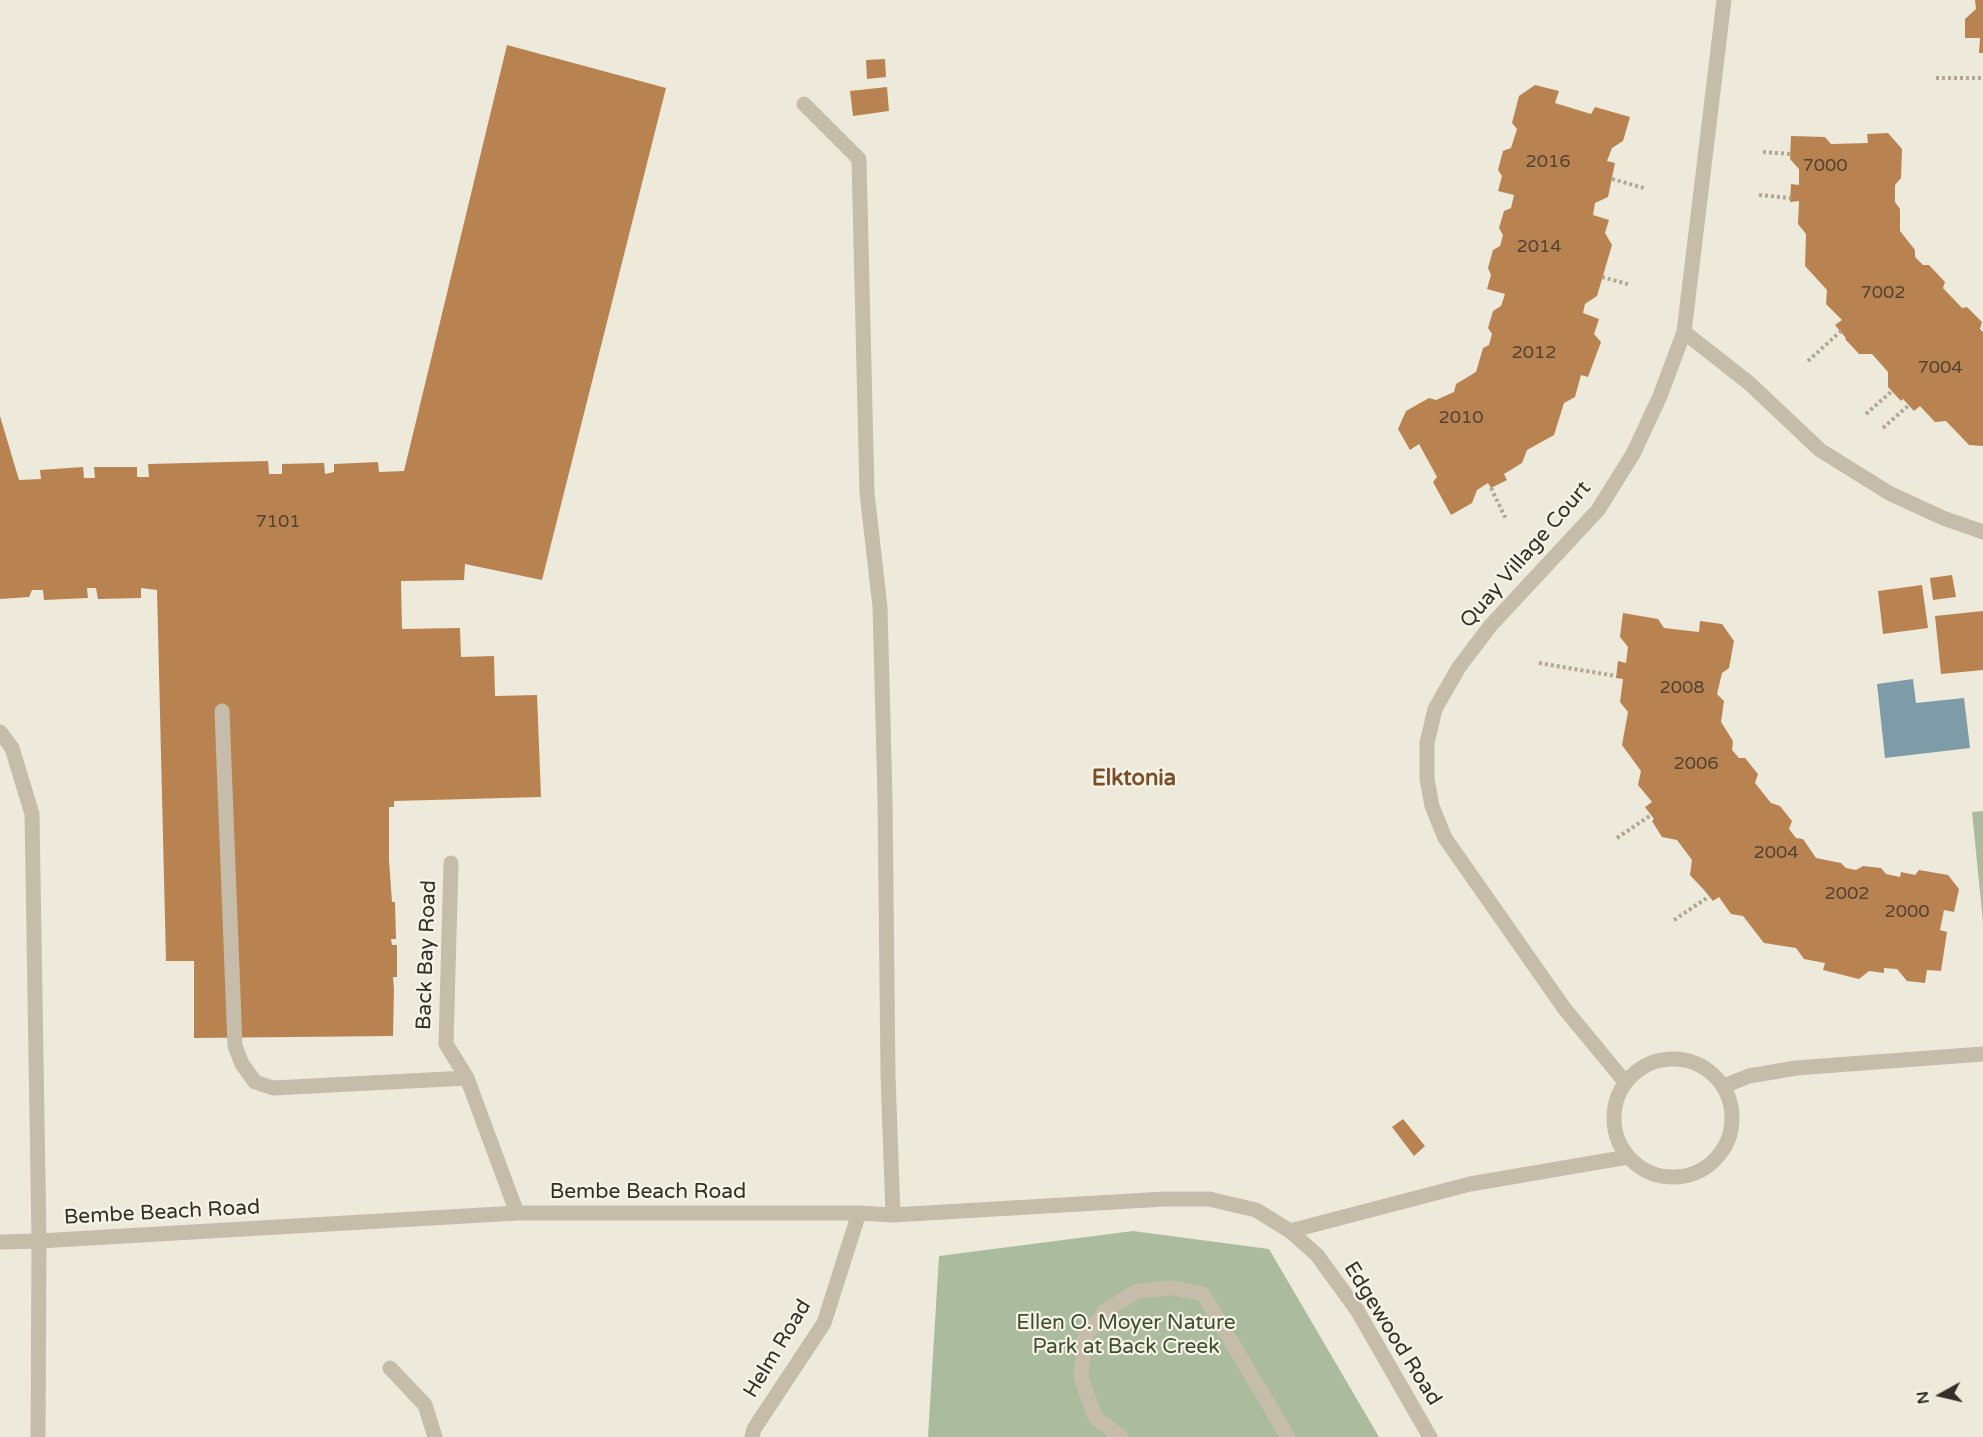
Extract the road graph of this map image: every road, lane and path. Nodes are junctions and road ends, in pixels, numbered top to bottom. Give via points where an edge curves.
1 (1724, 0) edge
2 (1936, 78) dead end
3 (1983, 78) edge
4 (804, 104) dead end
5 (1763, 152) dead end
6 (1790, 154) dead end
7 (1612, 179) dead end
8 (1644, 188) dead end
9 (1759, 195) dead end
10 (1791, 198) dead end
11 (1602, 277) dead end
12 (1631, 285) dead end
13 (1841, 331) dead end
14 (1684, 332) junction
15 (1808, 362) dead end
16 (1892, 391) dead end
17 (1909, 405) dead end
18 (1866, 414) dead end
19 (1883, 428) dead end
20 (1491, 488) dead end
21 (1506, 519) dead end
22 (1983, 532) edge
23 (1539, 663) dead end
24 (1616, 676) dead end
25 (222, 711) dead end
26 (0, 732) edge
27 (1651, 814) dead end
28 (1617, 838) dead end
29 (452, 863) dead end
30 (1710, 896) dead end
31 (1674, 920) dead end
32 (1983, 1054) edge
33 (467, 1078) junction
34 (1625, 1082) junction
35 (1724, 1086) junction
36 (1628, 1157) junction
37 (859, 1213) junction
38 (517, 1214) junction
39 (893, 1215) junction
40 (1290, 1231) junction
41 (39, 1241) junction
42 (0, 1242) edge
43 (390, 1368) dead end
44 (38, 1437) edge
45 (435, 1437) edge
46 (752, 1437) edge
47 (1121, 1437) edge
48 (1288, 1437) edge
49 (1430, 1437) edge

1 - 14 street, Quay Village Court
2 - 3 path
4 - 39 street via 859,159 867,493 880,619
5 - 6 path
7 - 8 path
9 - 10 path
11 - 12 path
13 - 15 path
14 - 22 street via 1749,383 1820,450 1888,494
14 - 34 street, Quay Village Court via 1633,454 1598,510 1491,625 1459,667 1435,709 1427,743 1432,806 1445,838 1564,1008
16 - 18 path
17 - 19 path
20 - 21 path
23 - 24 path
25 - 33 street via 235,1046 242,1064 255,1082 273,1088
26 - 41 street via 12,747 32,814
27 - 28 path
29 - 33 street, Back Bay Road via 446,1044
30 - 31 path
32 - 35 street via 1796,1068 1749,1076
33 - 38 street, Back Bay Road
34 - 35 street via 1647,1063 1676,1058 1703,1066
34 - 36 street via 1614,1115 1615,1133
35 - 36 street via 1732,1107 1732,1129 1724,1150 1708,1167 1689,1176 1666,1178 1645,1171
36 - 40 street via 1470,1184
37 - 38 street, Bembe Beach Road
37 - 39 street, Bembe Beach Road
37 - 46 street, Helm Road via 824,1323
38 - 41 street, Bembe Beach Road
39 - 40 street, Bembe Beach Road via 1209,1199 1256,1210
40 - 49 street, Edgewood Road via 1317,1255 1357,1310
41 - 42 street, Bembe Beach Road
41 - 44 street
43 - 45 street via 425,1405
47 - 48 street via 1095,1417 1081,1377 1085,1337 1105,1311 1137,1291 1173,1288 1203,1294

